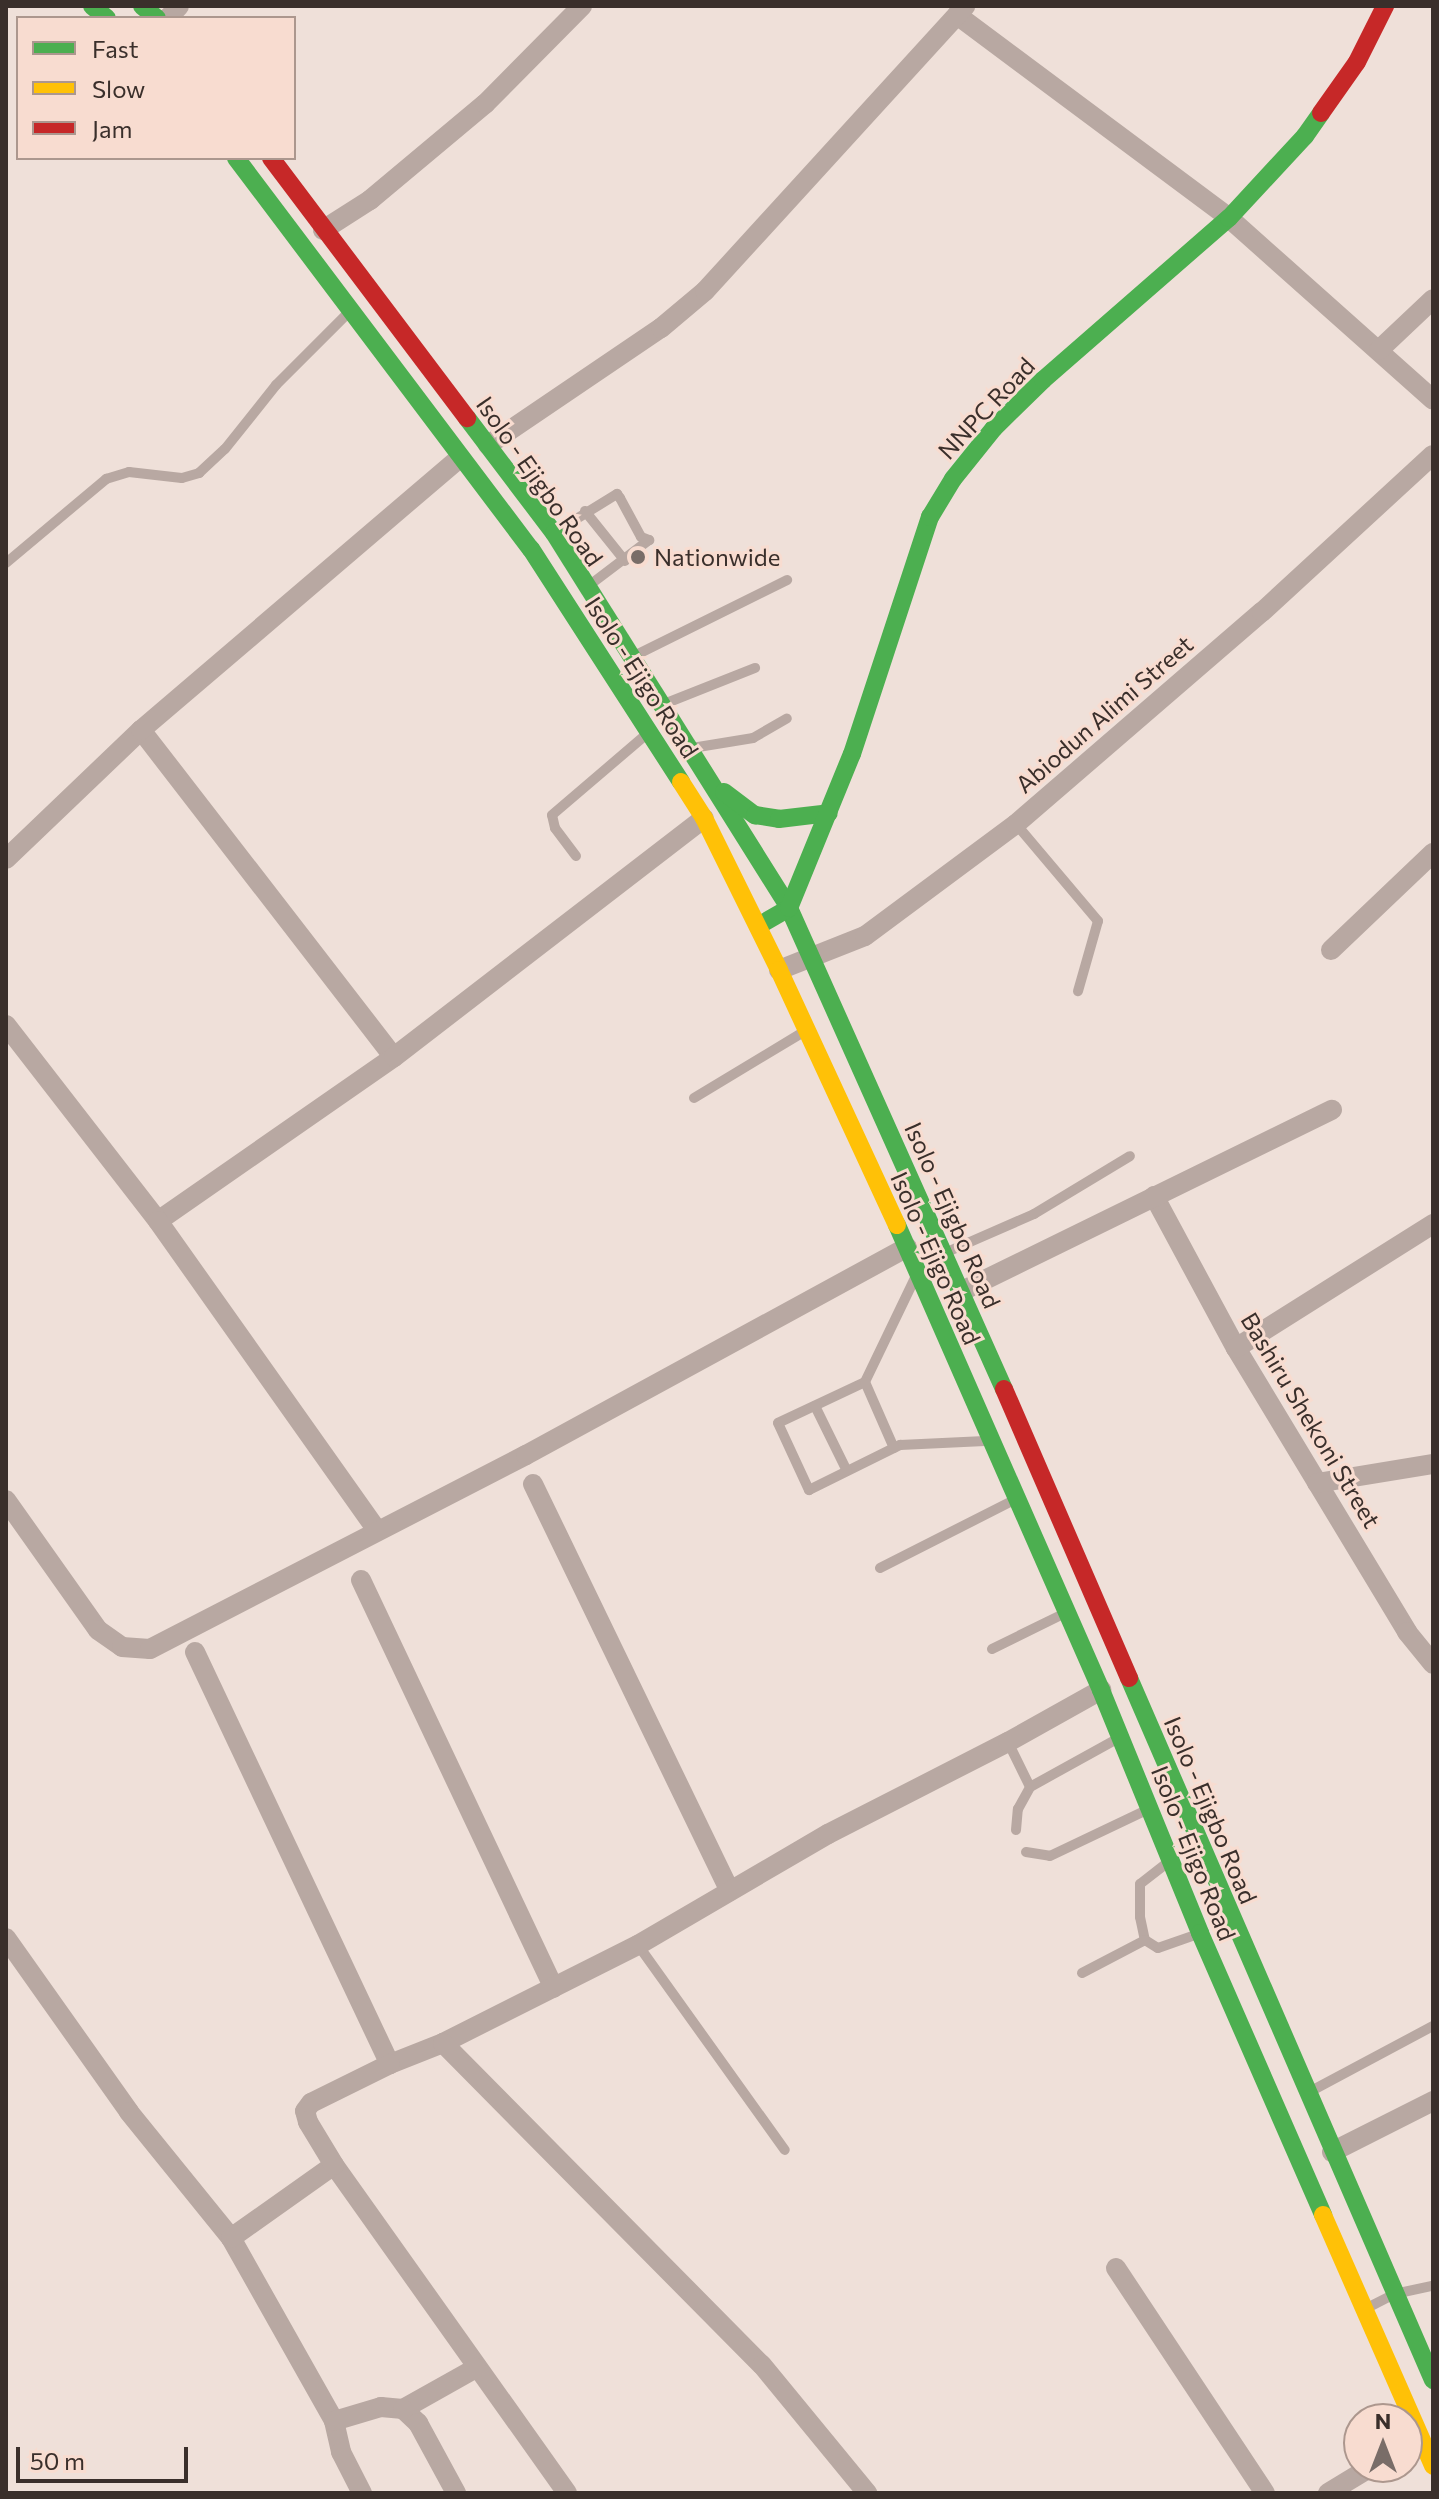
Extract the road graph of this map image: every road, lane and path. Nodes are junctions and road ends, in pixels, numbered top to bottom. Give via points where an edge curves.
1 (582, 6) edge
2 (1385, 6) edge
3 (961, 11) edge
4 (237, 160) edge
5 (272, 160) edge
6 (1229, 218) junction
7 (323, 230) junction
8 (1433, 299) edge
9 (350, 312) junction
10 (1379, 350) junction
11 (1433, 400) edge
12 (488, 445) junction
13 (1433, 455) edge
14 (459, 458) junction
15 (585, 511) junction
16 (554, 533) junction
17 (531, 549) junction
18 (625, 561) junction
19 (6, 563) edge
20 (787, 580) dead end
21 (585, 587) junction
22 (632, 657) junction
23 (755, 668) dead end
24 (662, 704) junction
25 (787, 718) dead end
26 (141, 730) junction
27 (650, 732) junction
28 (690, 749) junction
29 (712, 784) junction
30 (829, 813) junction
31 (704, 818) junction
32 (1016, 824) junction
33 (1433, 853) edge
34 (576, 856) dead end
35 (6, 859) edge
36 (789, 908) junction
37 (758, 926) junction
38 (1331, 950) dead end
39 (812, 954) junction
40 (779, 970) junction
41 (1078, 991) dead end
42 (6, 1025) edge
43 (807, 1029) junction
44 (13, 1048) edge
45 (394, 1057) junction
46 (694, 1098) dead end
47 (1332, 1110) dead end
48 (1130, 1156) dead end
49 (1154, 1196) junction
50 (158, 1221) junction
51 (1433, 1224) edge
52 (907, 1247) junction
53 (945, 1253) junction
54 (918, 1272) junction
55 (962, 1291) junction
56 (1236, 1348) junction
57 (865, 1382) junction
58 (815, 1406) junction
59 (990, 1441) junction
60 (894, 1448) junction
61 (1433, 1464) edge
62 (847, 1471) junction
63 (1317, 1483) junction
64 (533, 1484) dead end
65 (1016, 1499) junction
66 (6, 1500) edge
67 (377, 1530) junction
68 (880, 1568) dead end
69 (361, 1580) dead end
70 (1064, 1613) junction
71 (992, 1649) dead end
72 (195, 1652) dead end
73 (1433, 1664) edge
74 (1101, 1690) junction
75 (1121, 1736) junction
76 (1008, 1742) junction
77 (1030, 1787) junction
78 (1148, 1809) junction
79 (1016, 1830) dead end
80 (1026, 1852) dead end
81 (1169, 1861) junction
82 (730, 1891) junction
83 (1200, 1933) junction
84 (6, 1938) edge
85 (1145, 1940) junction
86 (638, 1945) junction
87 (1082, 1973) dead end
88 (554, 1988) junction
89 (1433, 2026) edge
90 (443, 2043) junction
91 (390, 2064) junction
92 (1308, 2093) junction
93 (1433, 2101) edge
94 (785, 2150) dead end
95 (1332, 2152) junction
96 (334, 2165) junction
97 (231, 2238) junction
98 (1116, 2268) dead end
99 (1433, 2286) edge
100 (1394, 2294) junction
101 (1364, 2309) junction
102 (476, 2368) junction
103 (1422, 2382) edge
104 (1419, 2403) edge
105 (403, 2409) junction
106 (334, 2421) junction
107 (362, 2493) edge
108 (456, 2493) edge
109 (567, 2493) edge
110 (867, 2493) edge
111 (1265, 2493) edge

1 - 7 street via 485,104 370,200
2 - 6 main road, NNPC Road via 1357,62 1305,136
3 - 6 street
3 - 12 street via 705,291 661,328
4 - 9 main road, Isolo - Ejigo Road
5 - 7 main road, Isolo - Ejigbo Road
6 - 10 street
6 - 30 main road, NNPC Road via 1043,380 953,479 930,517
7 - 12 main road, Isolo - Ejigbo Road
8 - 10 street
9 - 14 main road, Isolo - Ejigo Road
9 - 19 lane via 276,385 199,473 182,478 129,472 106,479
10 - 11 street
12 - 16 main road, Isolo - Ejigbo Road
13 - 32 street, Abiodun Alimi Street via 1262,612
14 - 17 main road, Isolo - Ejigo Road
14 - 26 street
15 - 16 lane
15 - 18 lane
15 - 18 lane via 617,494 641,537 649,540
16 - 17 lane
16 - 21 main road, Isolo - Ejigbo Road
17 - 27 main road, Isolo - Ejigo Road
18 - 21 lane
20 - 22 lane
21 - 22 main road, Isolo - Ejigbo Road
22 - 24 main road, Isolo - Ejigbo Road
23 - 24 lane
24 - 28 main road, Isolo - Ejigbo Road
25 - 28 lane via 753,738
26 - 35 street
26 - 45 street
27 - 31 main road, Isolo - Ejigo Road
27 - 34 lane via 552,815
28 - 29 main road, Isolo - Ejigbo Road
29 - 30 main road via 755,815 779,819
29 - 36 main road, Isolo - Ejigbo Road
30 - 36 main road, NNPC Road
31 - 37 main road, Isolo - Ejigo Road
31 - 45 street
32 - 39 street, Abiodun Alimi Street via 865,936
32 - 41 lane via 1098,921
33 - 38 street
36 - 37 main road
36 - 39 main road, Isolo - Ejigbo Road
37 - 40 main road, Isolo - Ejigo Road
39 - 40 street, Abiodun Alimi Street
39 - 53 main road, Isolo - Ejigbo Road
40 - 43 main road, Isolo - Ejigo Road
42 - 44 street
43 - 46 lane
43 - 52 main road, Isolo - Ejigo Road
44 - 50 street
45 - 50 street
47 - 49 street
48 - 53 lane via 1034,1214
49 - 55 street
49 - 56 street, Bashiru Shekoni Street
50 - 67 street
51 - 56 street
52 - 54 main road, Isolo - Ejigo Road
52 - 67 street via 526,1455
53 - 55 main road, Isolo - Ejigbo Road
54 - 57 lane
54 - 59 main road, Isolo - Ejigo Road
55 - 92 main road, Isolo - Ejigbo Road
56 - 63 street, Bashiru Shekoni Street
57 - 58 lane
57 - 60 lane
58 - 62 lane
58 - 62 lane via 778,1423 809,1490
59 - 60 lane
59 - 65 main road, Isolo - Ejigo Road
60 - 62 lane
61 - 63 street
63 - 73 street, Bashiru Shekoni Street via 1407,1632
64 - 82 street
65 - 68 lane
65 - 70 main road, Isolo - Ejigo Road
66 - 67 street via 98,1630 122,1647 150,1649
69 - 88 street
70 - 71 lane
70 - 74 main road, Isolo - Ejigo Road
72 - 91 street
74 - 75 main road, Isolo - Ejigo Road
74 - 76 street
75 - 77 lane
75 - 78 main road, Isolo - Ejigo Road
76 - 77 lane
76 - 82 street via 871,1810
77 - 79 lane via 1018,1809
78 - 80 lane via 1050,1856
78 - 81 main road, Isolo - Ejigo Road
81 - 83 main road, Isolo - Ejigo Road
81 - 85 lane via 1140,1884
82 - 86 street
83 - 85 lane via 1158,1948
83 - 101 main road, Isolo - Ejigo Road
84 - 97 street via 129,2112
85 - 87 lane
86 - 88 street
86 - 94 lane
88 - 90 street
89 - 92 lane
90 - 91 street
90 - 110 street via 762,2365
91 - 96 street via 311,2103 305,2111
92 - 95 main road, Isolo - Ejigbo Road
93 - 95 street
95 - 100 main road, Isolo - Ejigbo Road
96 - 97 street
96 - 102 street
97 - 106 street
98 - 111 street
99 - 100 lane
100 - 101 lane
100 - 103 main road, Isolo - Ejigbo Road
101 - 103 main road, Isolo - Ejigo Road
102 - 105 street
102 - 109 street
103 - 104 main road, Isolo - Ejigo Road
105 - 106 street via 381,2407
105 - 108 street via 418,2423
106 - 107 street via 341,2452

